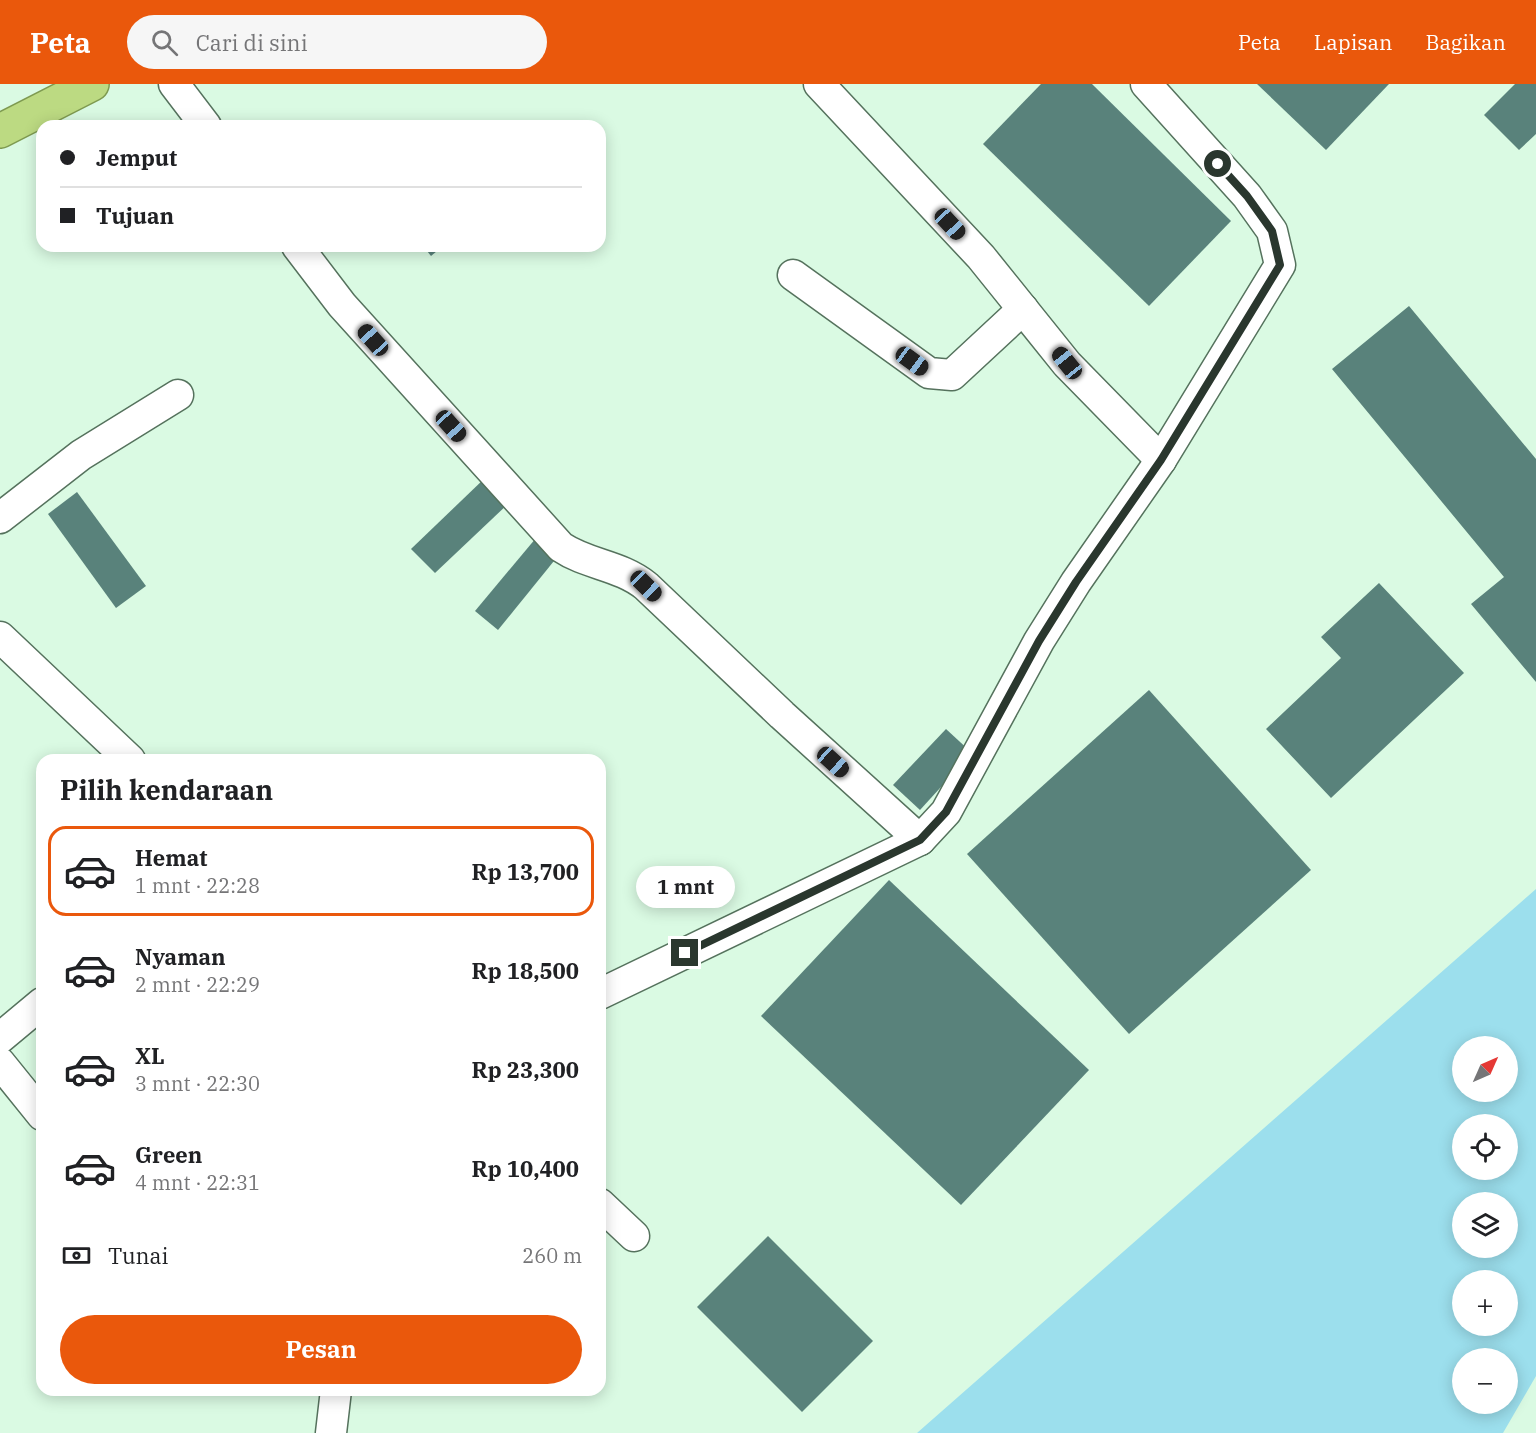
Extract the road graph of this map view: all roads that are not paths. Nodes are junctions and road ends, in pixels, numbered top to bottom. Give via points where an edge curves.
1 (92, 84) edge
2 (174, 84) edge
3 (819, 84) edge
4 (1146, 84) edge
5 (201, 120) edge
6 (0, 131) edge
7 (302, 252) edge
8 (793, 275) dead end
9 (1023, 309) junction
10 (178, 394) dead end
11 (1161, 460) junction
12 (0, 518) edge
13 (6, 652) edge
14 (123, 754) edge
15 (920, 840) junction
16 (606, 991) edge
17 (36, 1008) edge
18 (0, 1038) edge
19 (0, 1063) edge
20 (36, 1107) edge
21 (606, 1210) edge
22 (634, 1236) dead end
23 (335, 1396) edge
24 (331, 1433) edge

1 - 6 highway
2 - 5 street
3 - 9 street via 981,257
4 - 11 street via 1247,196 1272,231 1280,265
7 - 15 street via 342,305 561,547 575,556 620,570 646,586
8 - 9 street via 929,373 952,375
9 - 11 street via 1067,363
10 - 12 street via 81,455
11 - 15 street via 1039,641 946,812
13 - 14 street
15 - 16 street
17 - 18 street
19 - 20 street
21 - 22 street
23 - 24 street

